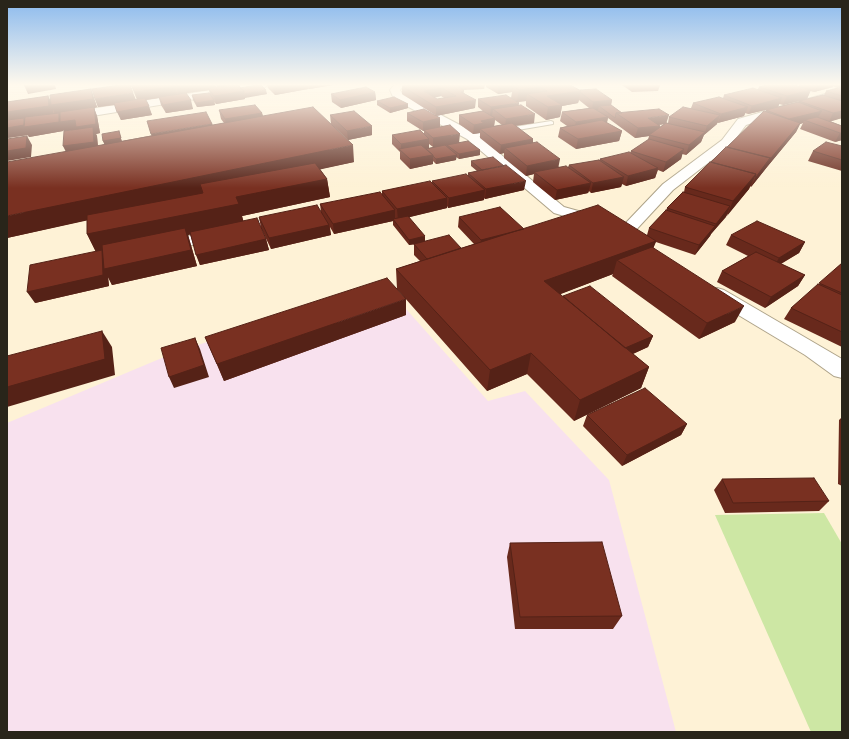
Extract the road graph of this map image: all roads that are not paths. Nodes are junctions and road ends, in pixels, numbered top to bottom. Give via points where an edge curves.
1 (48, 119) edge
2 (437, 119) edge
3 (750, 119) edge
4 (551, 123) edge
5 (7, 126) edge
6 (472, 140) junction
7 (304, 216) edge
8 (148, 249) edge
9 (705, 286) edge
10 (842, 370) edge

1 - 5 street
2 - 6 street
3 - 6 street via 742,122 726,143 668,187 648,210 634,236 559,210 505,173
4 - 6 lane
7 - 8 street
9 - 10 street

